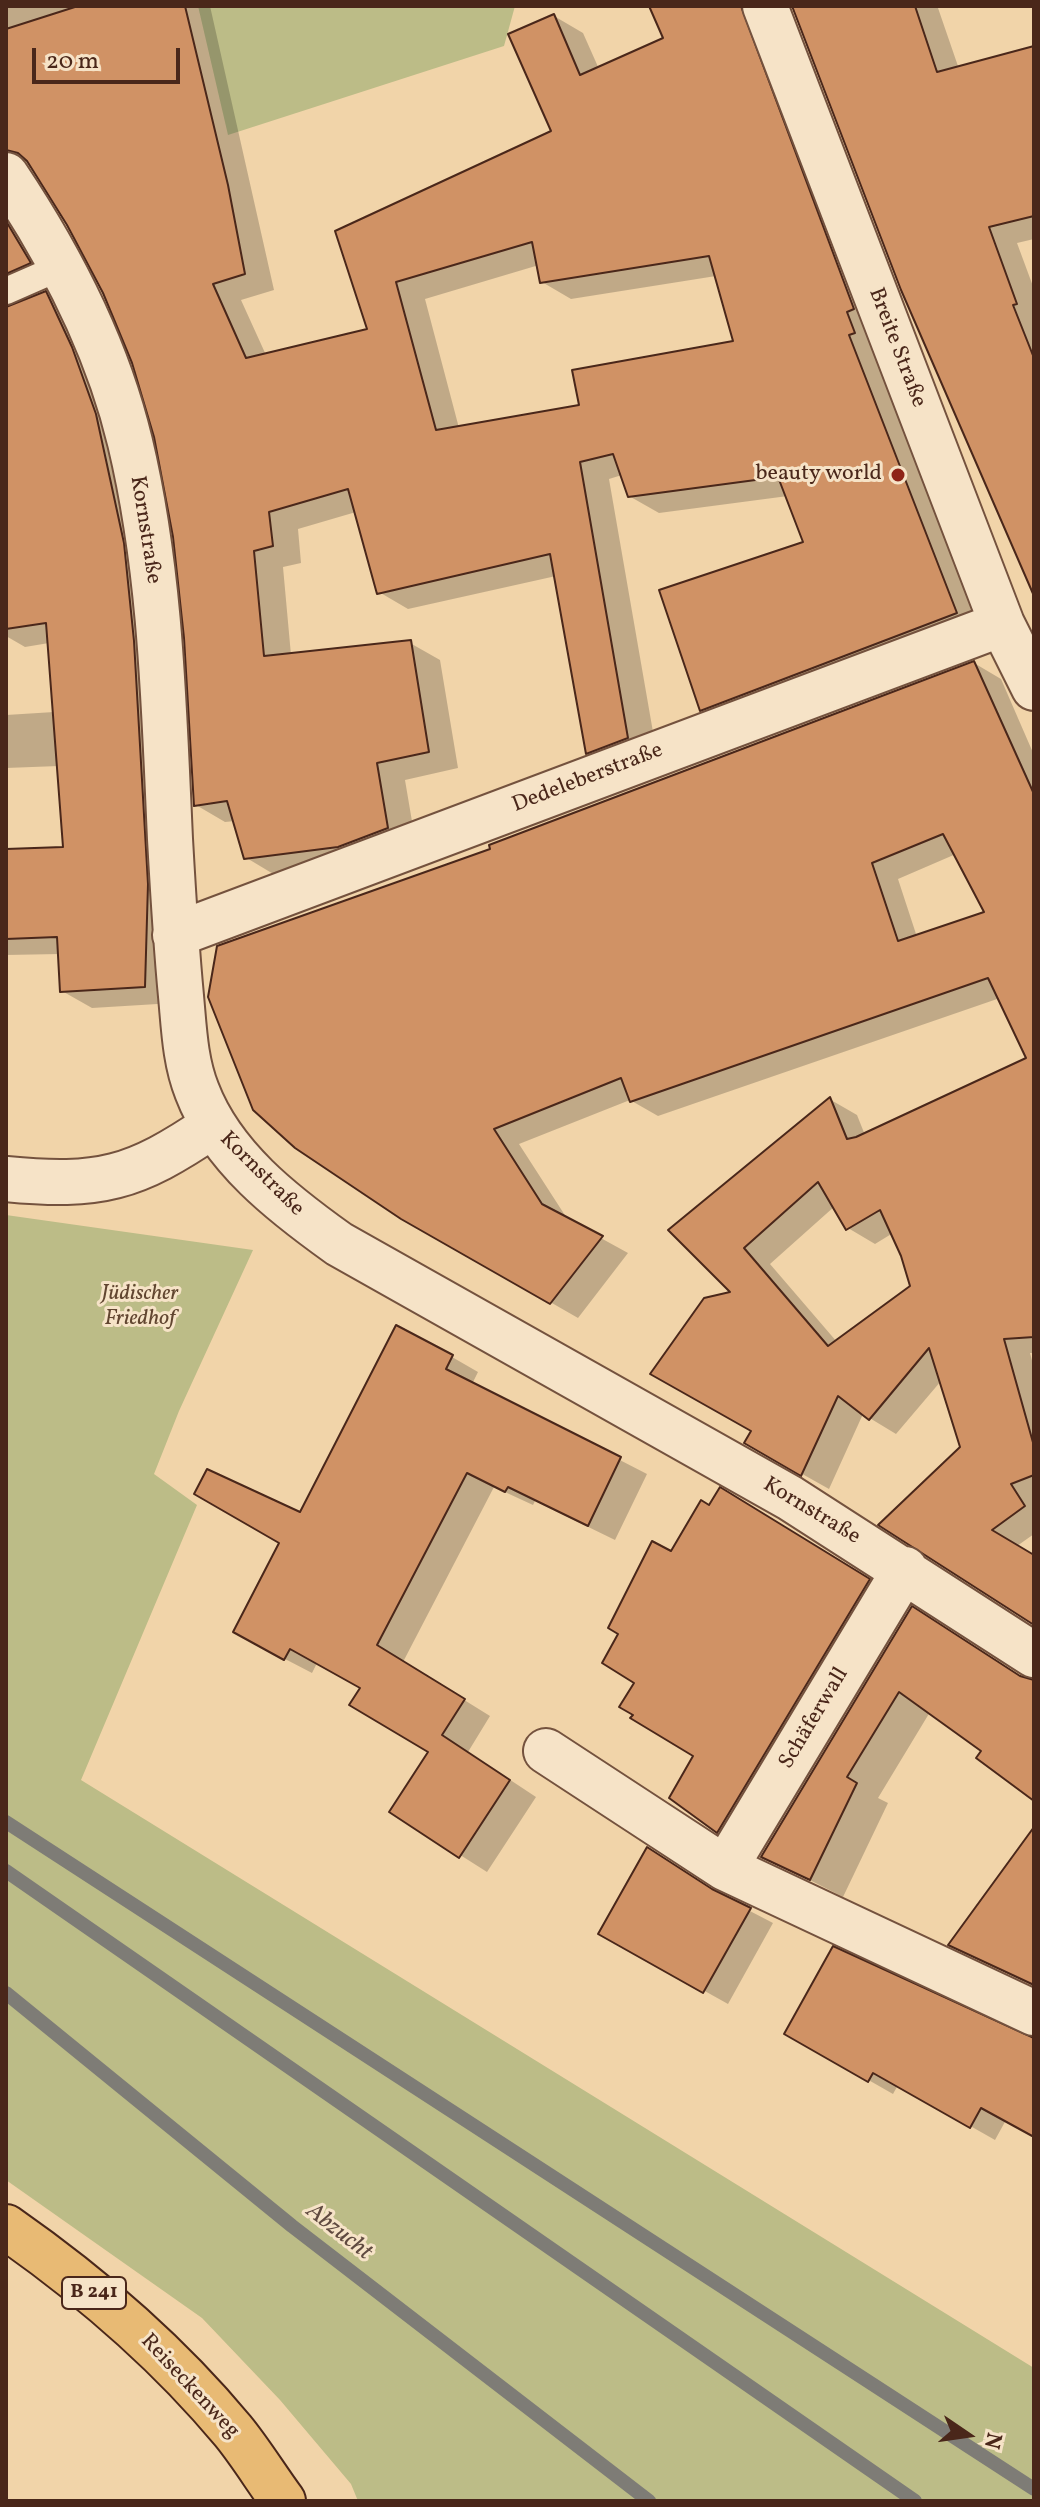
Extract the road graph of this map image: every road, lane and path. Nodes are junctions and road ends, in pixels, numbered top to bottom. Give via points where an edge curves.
1 (765, 6) edge
2 (6, 175) edge
3 (63, 266) junction
4 (6, 291) edge
5 (1002, 624) junction
6 (1034, 688) edge
7 (175, 935) junction
8 (212, 1126) junction
9 (6, 1179) edge
10 (905, 1569) junction
11 (1034, 1655) edge
12 (546, 1751) dead end
13 (725, 1868) junction
14 (1034, 2013) edge
15 (6, 2227) edge
16 (283, 2501) edge

1 - 5 street, Breite Straße
2 - 3 street, Kornstraße
3 - 4 lane
3 - 7 street, Kornstraße via 100,350 130,441 149,546 163,685
5 - 6 street, Breite Straße
5 - 7 street, Dedeleberstraße
7 - 8 street, Kornstraße via 186,1056
8 - 9 street via 174,1152 111,1179
8 - 10 street, Kornstraße via 289,1207 339,1244 790,1498
10 - 11 street, Kornstraße
10 - 13 street, Schäferwall
12 - 13 street
13 - 14 street
15 - 16 main road, Reiseckenweg / B 241 via 98,2296 165,2359 234,2432

